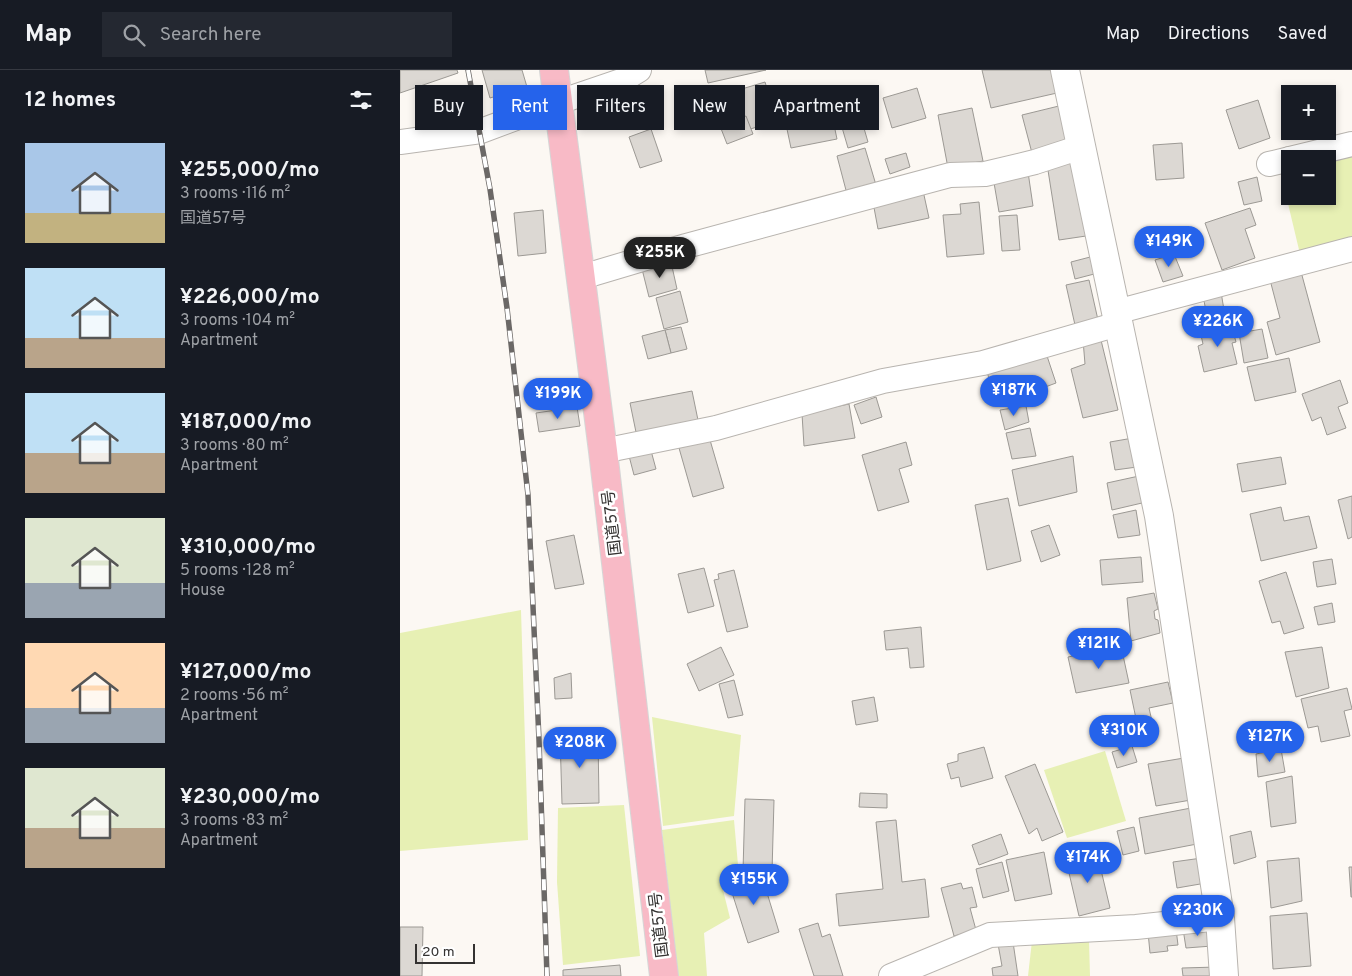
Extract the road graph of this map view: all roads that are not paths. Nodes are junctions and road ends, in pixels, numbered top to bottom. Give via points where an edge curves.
1 (554, 70) edge
2 (639, 70) edge
3 (1065, 70) edge
4 (556, 85) edge
5 (567, 99) edge
6 (493, 127) edge
7 (563, 130) edge
8 (400, 142) edge
9 (1352, 144) edge
10 (1081, 147) junction
11 (1326, 150) edge
12 (1352, 249) edge
13 (582, 278) junction
14 (1117, 318) junction
15 (603, 451) junction
16 (1220, 918) junction
17 (664, 976) edge
18 (891, 976) edge
19 (1224, 976) edge

1 - 4 highway, 国道57号
2 - 5 street via 621,81
3 - 10 street
6 - 8 street
7 - 13 highway, 国道57号
9 - 11 street
10 - 13 street via 986,174 950,175 686,246
10 - 14 street
12 - 14 street
13 - 15 highway, 国道57号
14 - 15 street via 983,363 883,381 716,428
14 - 16 street via 1159,516
15 - 17 highway, 国道57号
16 - 18 street via 1136,927 990,935
16 - 19 street

